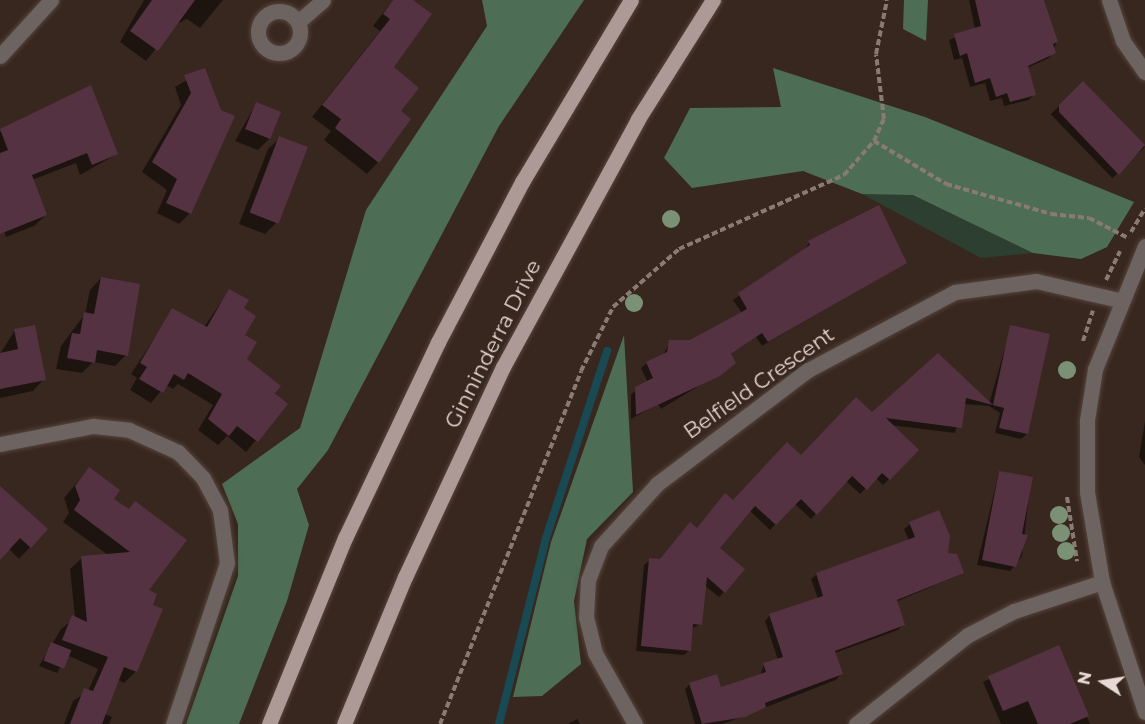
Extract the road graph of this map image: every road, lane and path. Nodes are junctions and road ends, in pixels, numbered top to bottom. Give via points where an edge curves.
1 (51, 0) edge
2 (323, 0) edge
3 (631, 0) edge
4 (713, 0) edge
5 (887, 0) edge
6 (1108, 0) edge
7 (298, 22) dead end
8 (0, 56) edge
9 (1145, 72) edge
10 (874, 141) junction
11 (1111, 228) dead end
12 (1145, 246) edge
13 (1119, 300) junction
14 (0, 444) edge
15 (1102, 582) junction
16 (1145, 712) edge
17 (172, 724) edge
18 (269, 724) edge
19 (344, 724) edge
20 (440, 724) edge
21 (635, 724) edge
22 (856, 724) edge

1 - 8 street
2 - 7 street
3 - 18 main road via 522,182 438,342 345,538
4 - 19 main road, Ginninderra Drive via 632,129 503,367 405,577
5 - 10 path via 876,54 884,119
6 - 9 street via 1123,40
10 - 11 path via 946,184
10 - 20 path via 844,176 825,188 679,249 613,307 581,371
12 - 13 street
13 - 15 street via 1095,369 1087,420 1087,492
13 - 21 street, Belfield Crescent via 1036,280 955,292 808,370 729,424 657,484 601,546 588,580 586,617 595,653
14 - 17 street via 93,426 129,430 178,452 203,478 220,510 227,563
15 - 16 street
15 - 22 street via 1014,611 968,635

